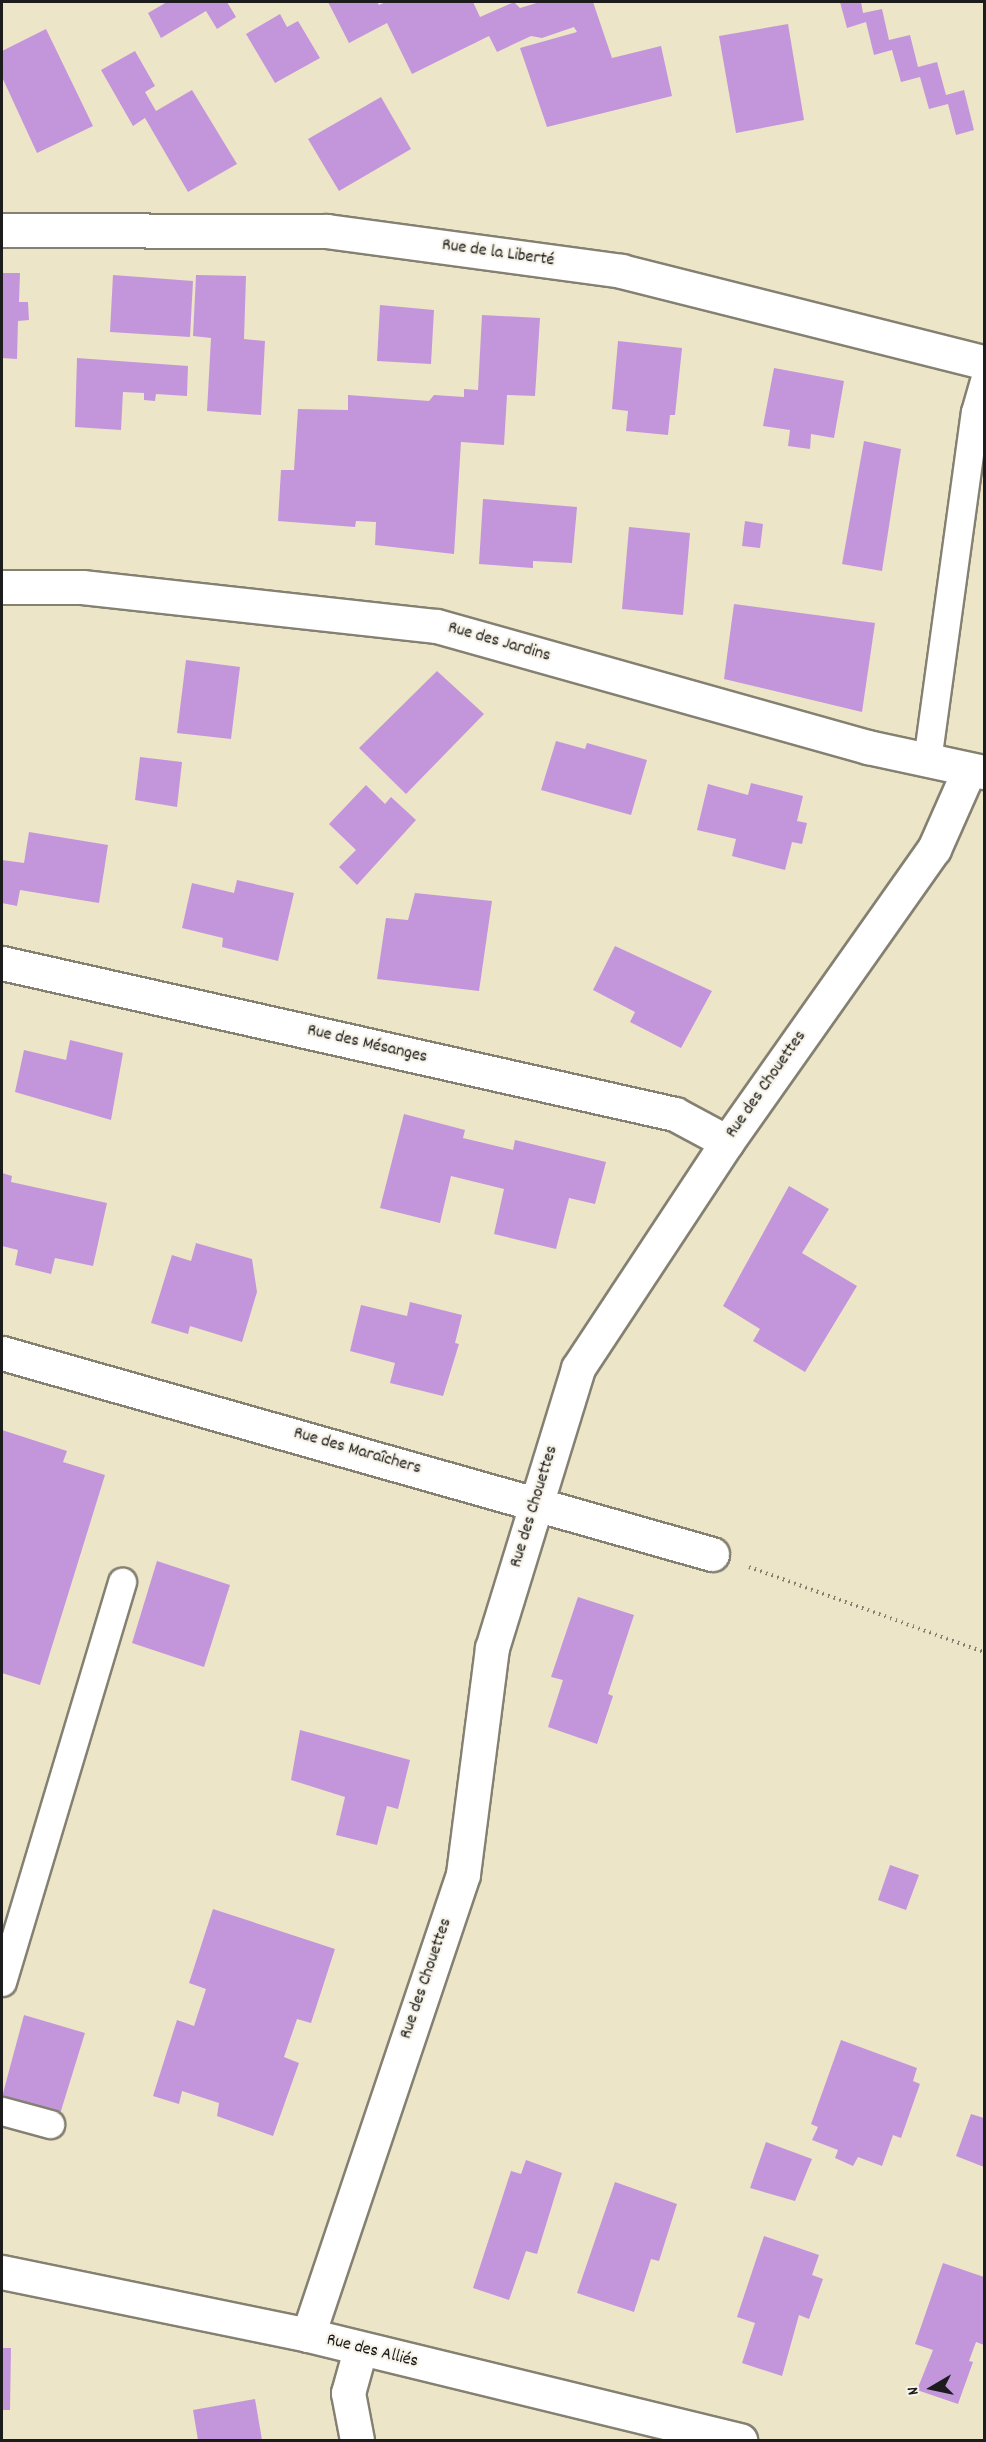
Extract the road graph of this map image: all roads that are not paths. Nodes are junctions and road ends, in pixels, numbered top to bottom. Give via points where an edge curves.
1 (2, 230) edge
2 (984, 362) edge
3 (984, 380) edge
4 (2, 587) edge
5 (927, 761) junction
6 (977, 771) edge
7 (2, 963) edge
8 (727, 1142) junction
9 (2, 1353) edge
10 (535, 1503) junction
11 (712, 1554) road end
12 (122, 1582) dead end
13 (2, 1982) edge
14 (2, 2111) edge
15 (50, 2124) dead end
16 (2, 2272) edge
17 (308, 2335) junction
18 (360, 2350) junction
19 (357, 2440) edge
20 (740, 2440) edge

1 - 2 street, Rue de la Liberté via 339,233 621,271
3 - 5 lane via 975,412
4 - 5 street, Rue des Jardins via 82,587 437,626
5 - 6 street, Rue des Jardins
6 - 8 street, Rue des Chouettes via 934,849
7 - 8 street, Rue des Mésanges via 675,1114
8 - 10 street, Rue des Chouettes via 578,1368
9 - 10 street, Rue des Maraîchers
10 - 11 street, Rue des Maraîchers
10 - 17 street, Rue des Chouettes via 492,1648 463,1874
12 - 13 lane
14 - 15 lane
16 - 17 street, Rue des Alliés
17 - 18 street, Rue des Alliés
18 - 19 street via 348,2393
18 - 20 street, Rue des Alliés

